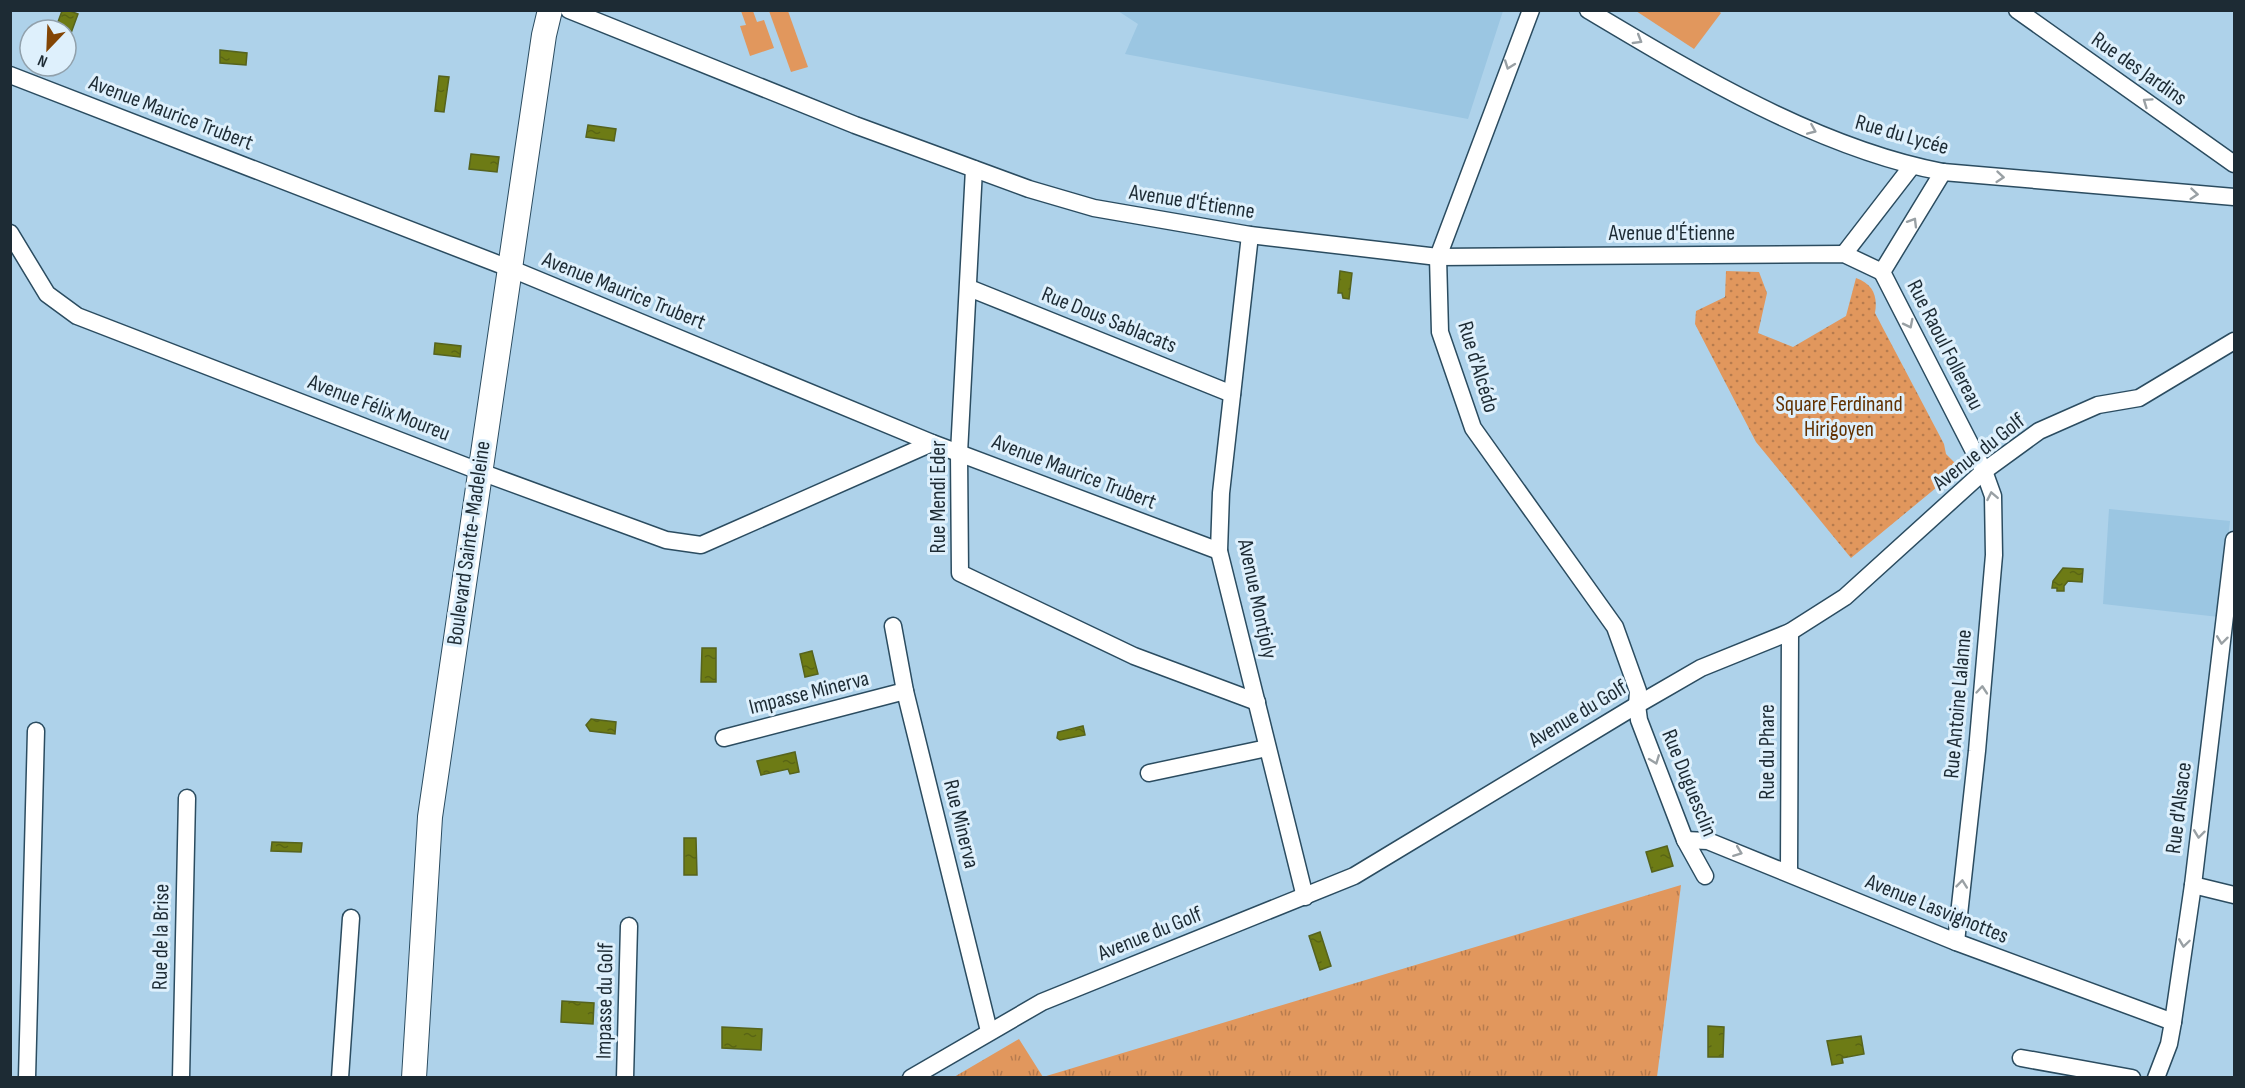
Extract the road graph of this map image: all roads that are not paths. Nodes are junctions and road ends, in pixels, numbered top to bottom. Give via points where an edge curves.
1 (550, 10) edge
2 (569, 10) edge
3 (1531, 10) edge
4 (1588, 10) edge
5 (2017, 10) edge
6 (10, 75) edge
7 (2235, 164) edge
8 (1912, 166) junction
9 (974, 170) junction
10 (1943, 172) junction
11 (2235, 197) edge
12 (10, 233) edge
13 (1250, 235) junction
14 (1844, 254) junction
15 (1438, 256) junction
16 (510, 268) junction
17 (1882, 272) junction
18 (969, 288) junction
19 (2235, 341) edge
20 (1232, 394) junction
21 (932, 443) junction
22 (959, 453) junction
23 (480, 471) junction
24 (1984, 471) junction
25 (2235, 540) edge
26 (1219, 551) junction
27 (2232, 575) edge
28 (893, 626) dead end
29 (1790, 632) junction
30 (905, 692) junction
31 (1257, 702) junction
32 (1636, 705) junction
33 (36, 732) dead end
34 (724, 738) dead end
35 (1267, 748) junction
36 (1149, 773) dead end
37 (188, 798) dead end
38 (1686, 840) junction
39 (1789, 872) junction
40 (1705, 876) dead end
41 (2193, 885) junction
42 (2235, 895) edge
43 (1305, 897) junction
44 (351, 918) dead end
45 (629, 926) dead end
46 (1956, 942) junction
47 (2173, 1022) junction
48 (989, 1031) junction
49 (2021, 1058) dead end
50 (27, 1077) edge
51 (181, 1077) edge
52 (340, 1077) edge
53 (414, 1077) edge
54 (625, 1077) edge
55 (911, 1077) edge
56 (2132, 1077) edge
57 (2156, 1077) edge

1 - 16 street, Boulevard Sainte-Madeleine
2 - 9 street, Avenue d'Étienne
3 -> 15 street, Rue d'Alcédo
4 -> 8 street, Rue du Lycée via 1679,65 1812,131
7 -> 5 street, Rue des Jardins
6 - 16 street, Avenue Maurice Trubert
8 - 10 street, Rue du Lycée
8 - 14 street
9 - 13 street, Avenue d'Étienne via 1094,208
9 - 18 street, Rue Mendi Eder
10 -> 11 street, Rue du Lycée
17 -> 10 street
12 - 23 street, Avenue Félix Moureu via 47,294 77,316
13 - 15 street, Avenue d'Étienne
13 - 20 street, Avenue Montjoly
14 - 15 street, Avenue d'Étienne
14 - 17 street, Avenue d'Étienne
15 - 32 street, Rue d'Alcédo via 1440,332 1473,428 1615,627 1638,691
16 - 21 street, Avenue Maurice Trubert
16 - 23 street, Boulevard Sainte-Madeleine
17 -> 24 street, Rue Raoul Follereau
18 - 20 street, Rue Dous Sablacats
18 - 22 street, Rue Mendi Eder
19 - 24 street, Avenue du Golf via 2139,398 2098,405 2039,431
20 - 26 street, Avenue Montjoly
21 - 22 street, Avenue Maurice Trubert
21 - 23 street, Avenue Félix Moureu via 701,545 666,540
22 - 26 street, Avenue Maurice Trubert
22 - 31 street, Rue Mendi Eder via 960,573 1134,656
23 - 53 street, Boulevard Sainte-Madeleine via 430,817
24 - 29 street, Avenue du Golf via 1845,597
46 -> 24 street, Rue Antoine Lalanne via 1994,555 1994,496
25 - 27 street, Rue d'Alsace
26 - 31 street, Avenue Montjoly
27 -> 41 street, Rue d'Alsace
28 - 30 street, Rue Minerva
29 - 32 street, Avenue du Golf via 1701,668
29 - 39 street, Rue du Phare
30 - 34 street, Impasse Minerva
30 - 48 street, Rue Minerva
31 - 35 street, Avenue Montjoly
32 -> 38 street, Rue Duguesclin
32 - 43 street, Avenue du Golf via 1354,876
33 - 50 street
35 - 36 street
35 - 43 street, Avenue Montjoly
37 - 51 street, Rue de la Brise
38 -> 39 street, Avenue Lasvignottes via 1708,841
38 - 40 street, Rue Duguesclin
39 - 46 street, Avenue Lasvignottes
41 - 42 street
41 -> 47 street, Rue d'Alsace
43 - 48 street, Avenue du Golf via 1042,1002
44 - 52 street
45 - 54 street, Impasse du Golf
46 - 47 street, Avenue Lasvignottes
47 - 57 street, Rue d'Alsace
48 - 55 street, Avenue du Golf
49 - 56 street

